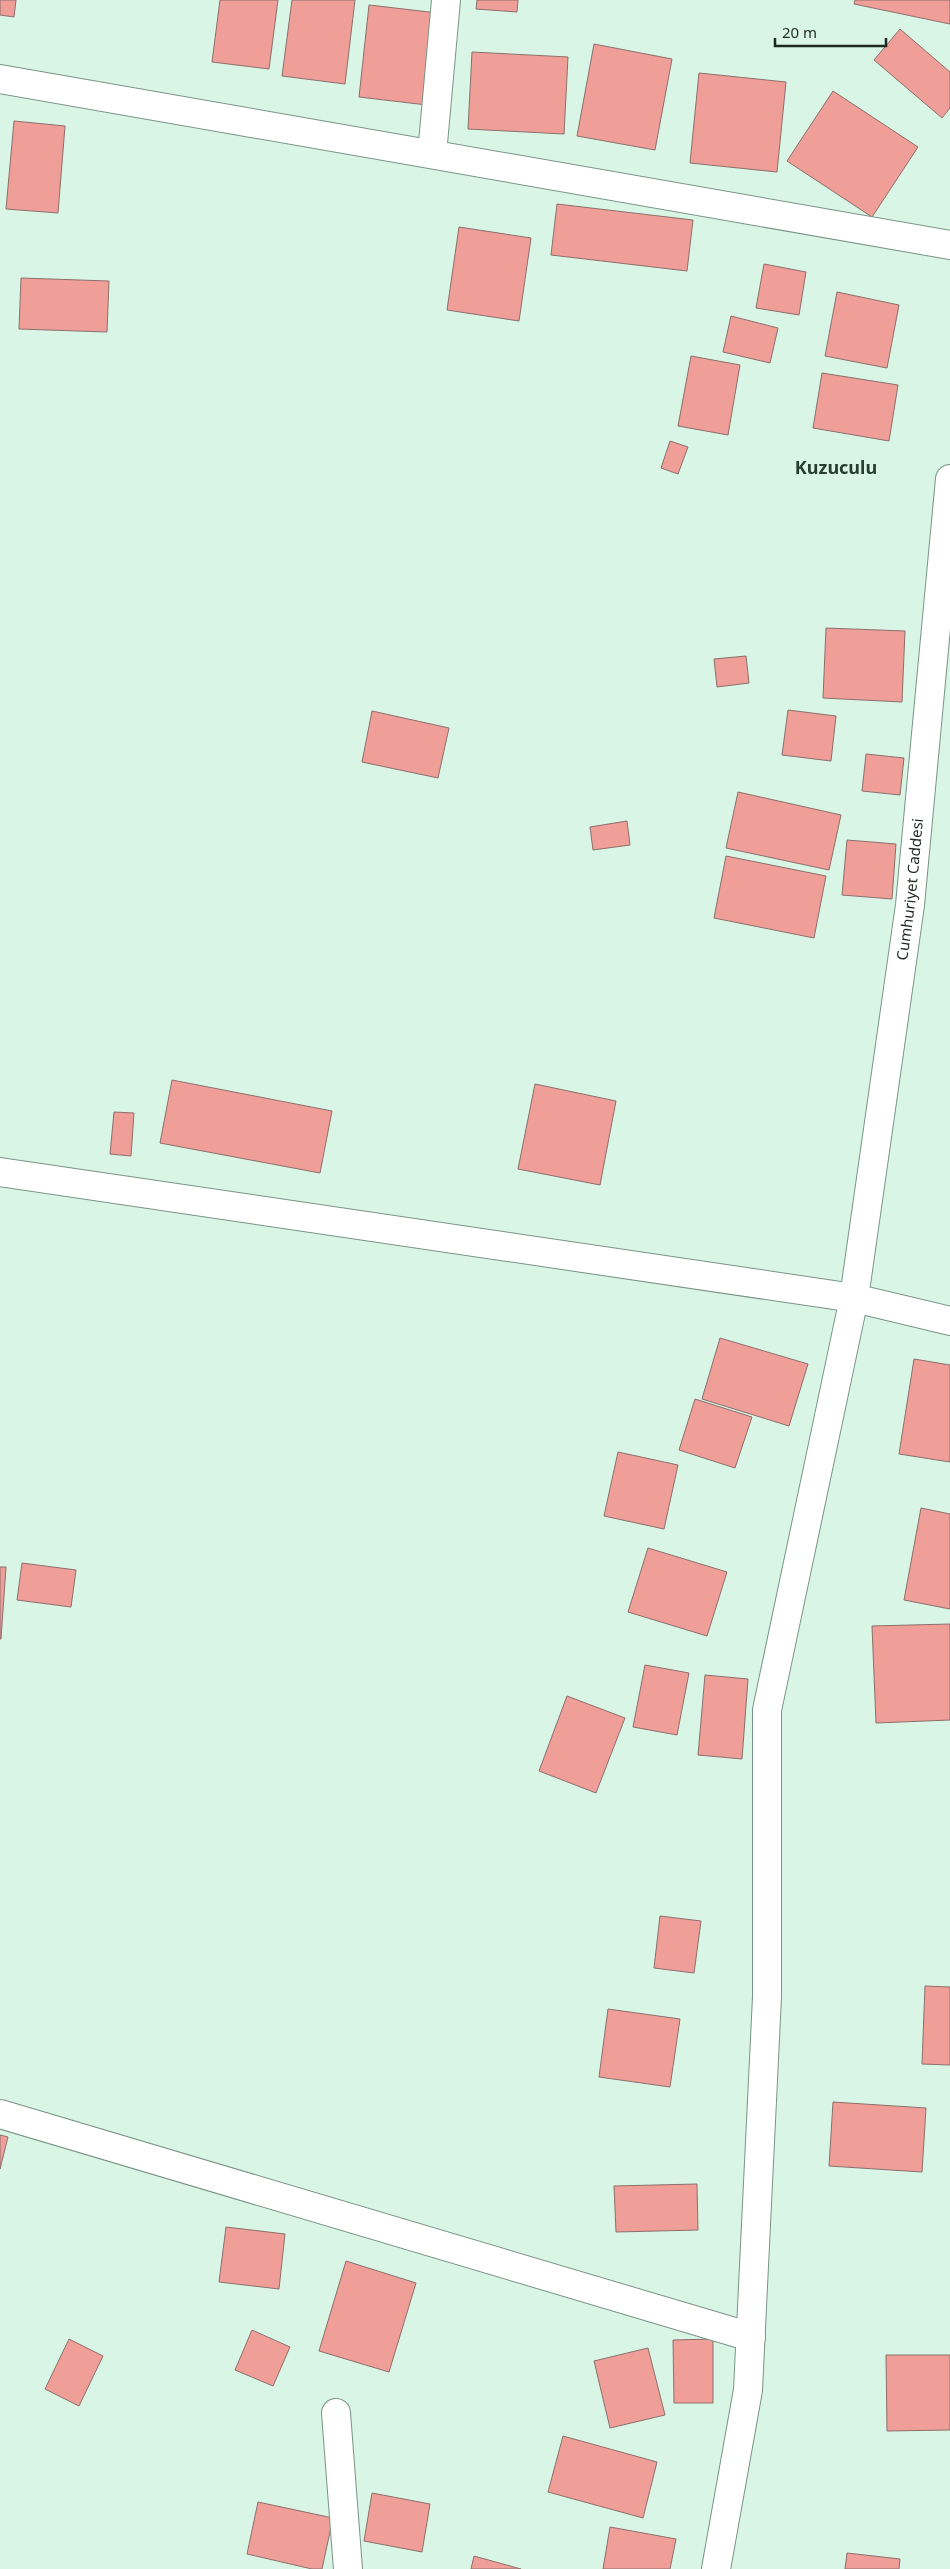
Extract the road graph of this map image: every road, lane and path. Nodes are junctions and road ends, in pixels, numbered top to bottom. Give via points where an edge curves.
1 (446, 0) edge
2 (0, 79) edge
3 (432, 154) junction
4 (950, 245) edge
5 (950, 480) edge
6 (0, 1172) edge
7 (854, 1298) junction
8 (950, 1321) edge
9 (0, 2114) edge
10 (751, 2337) junction
11 (336, 2413) dead end
12 (348, 2569) edge
13 (716, 2569) edge

1 - 3 street
2 - 3 street
3 - 4 street
5 - 7 street, Cumhuriyet Caddesi via 910,905
6 - 7 street
7 - 8 street
7 - 10 street, Cumhuriyet Caddesi via 767,1710 767,1997
9 - 10 street
10 - 13 street, Cumhuriyet Caddesi via 748,2390
11 - 12 street

